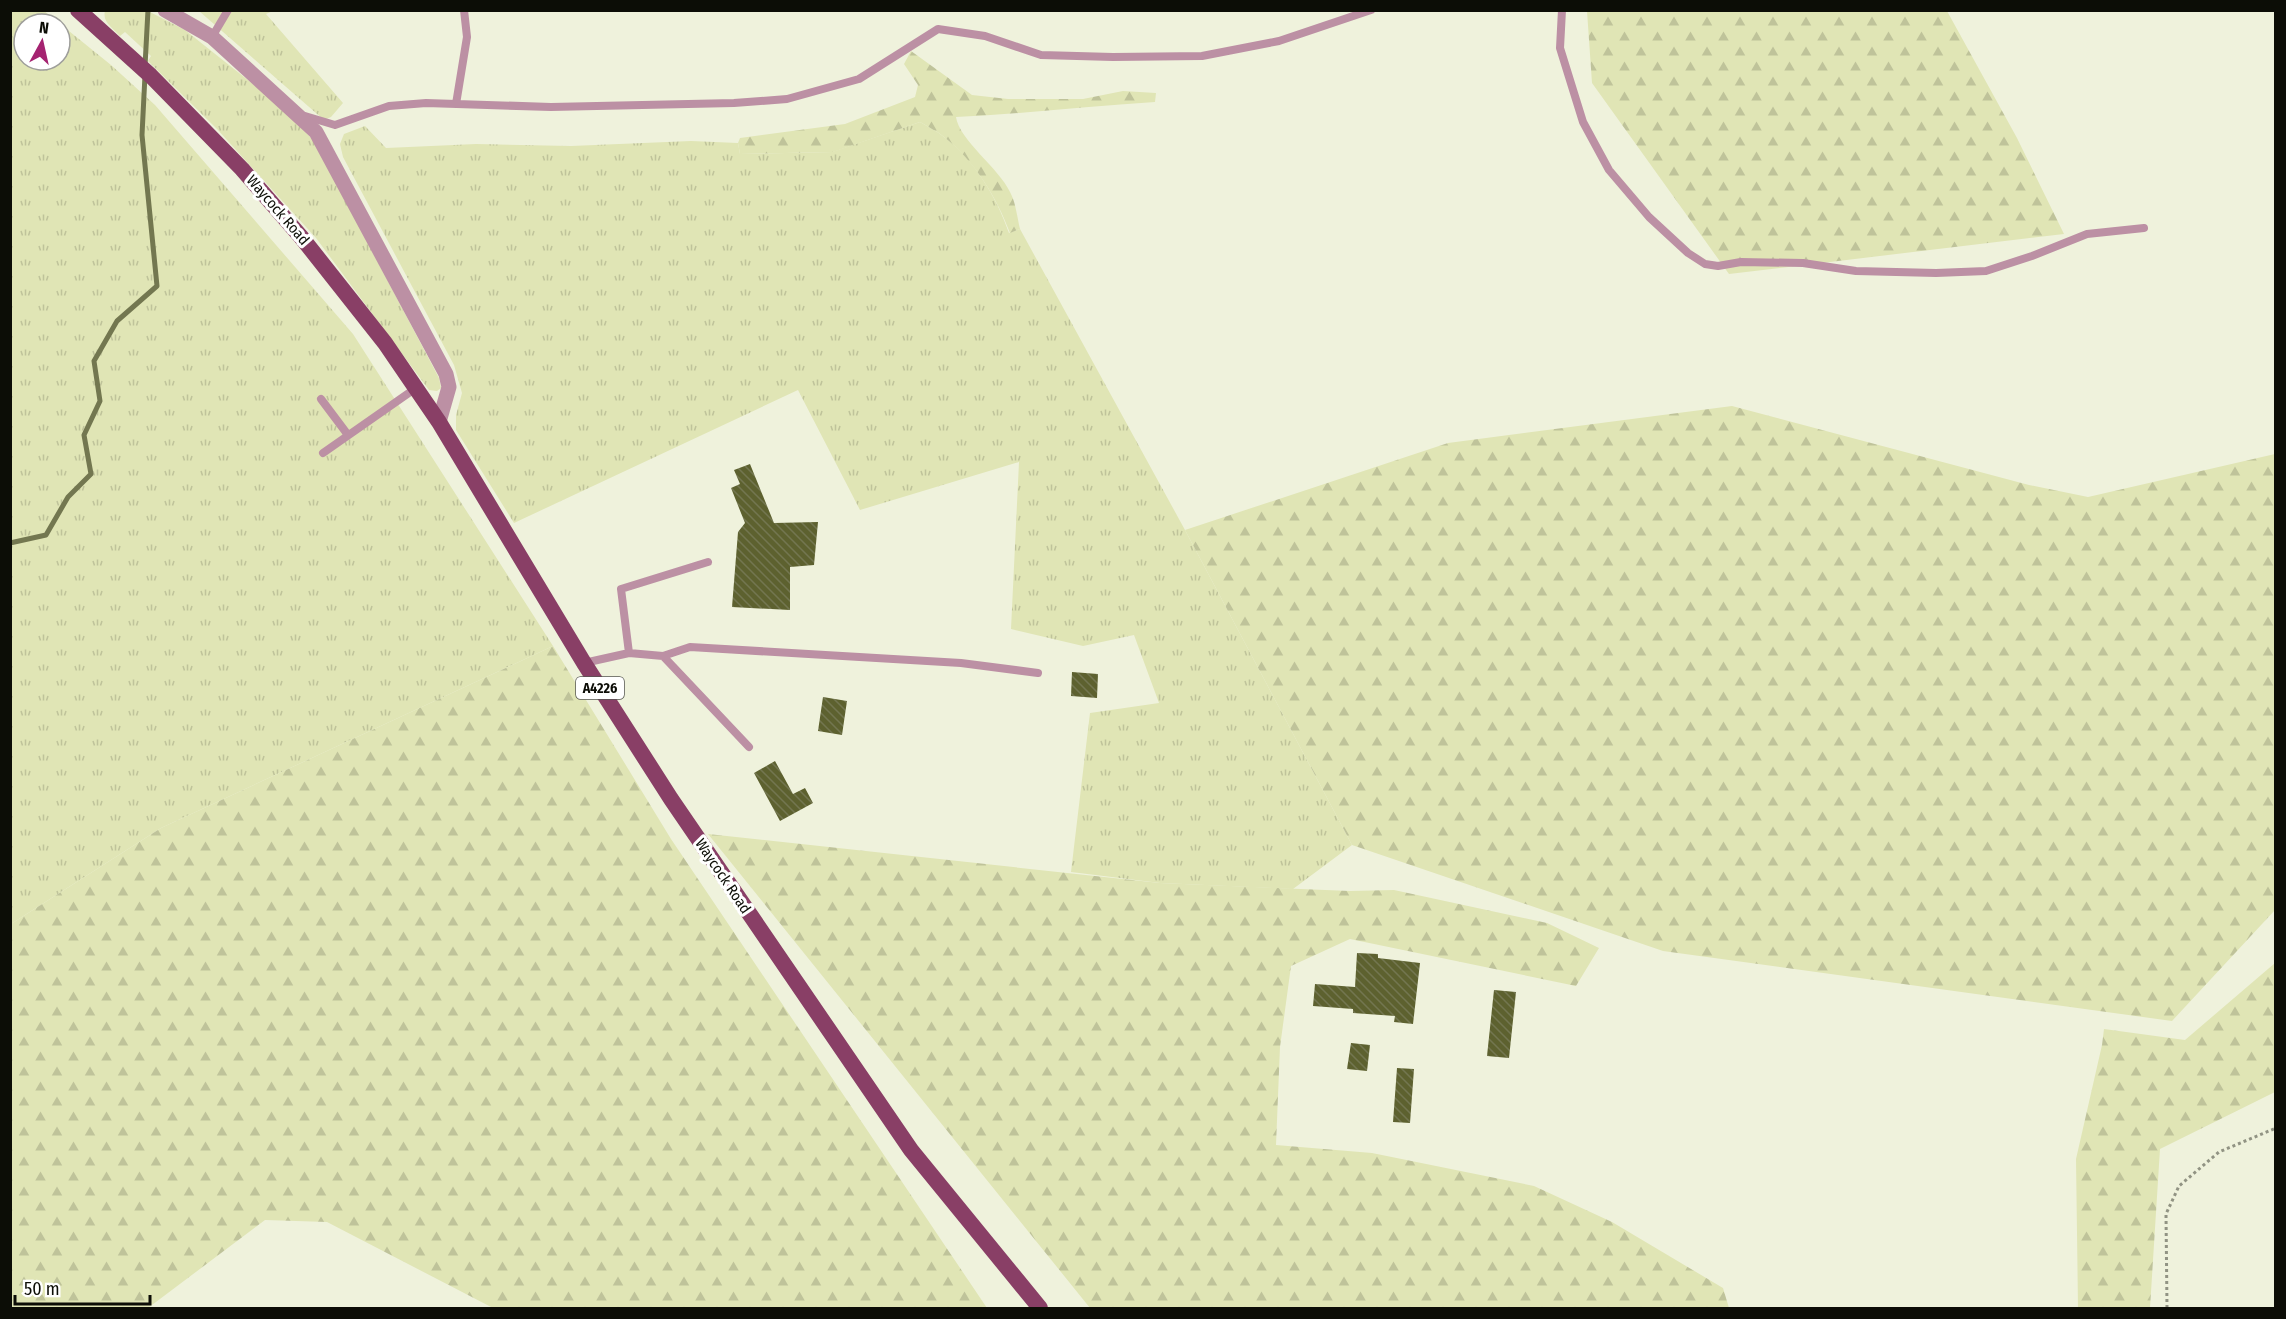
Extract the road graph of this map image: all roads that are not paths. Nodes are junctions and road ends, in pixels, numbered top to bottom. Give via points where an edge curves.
1 (165, 10) edge
2 (228, 10) edge
3 (464, 10) edge
4 (1371, 10) edge
5 (1562, 10) edge
6 (84, 16) edge
7 (212, 37) junction
8 (456, 104) junction
9 (295, 113) junction
10 (2144, 228) dead end
11 (416, 388) junction
12 (321, 399) dead end
13 (439, 422) junction
14 (348, 435) junction
15 (323, 453) dead end
16 (708, 562) dead end
17 (628, 653) junction
18 (663, 656) junction
19 (584, 663) junction
20 (1038, 674) dead end
21 (748, 747) dead end
22 (1040, 1308) edge

1 - 7 street
2 - 7 lane
3 - 8 lane via 466,37
4 - 8 lane via 1279,41 1202,56 1041,55 985,36 938,29 859,79 787,99 551,107
5 - 10 lane via 1560,48 1583,122 1609,170 1649,217 1705,264 1803,263 1867,272 1986,271 2087,234
6 - 11 main road, Waycock Road / A4226 via 242,169 351,298
7 - 9 street
8 - 9 lane via 389,106 335,125
9 - 13 street via 316,132 446,374 449,387
11 - 13 main road, Waycock Road / A4226
11 - 14 lane
12 - 14 lane
13 - 19 main road, Waycock Road / A4226
14 - 15 lane
16 - 17 lane via 621,589
17 - 18 lane
17 - 19 lane
18 - 20 lane via 690,647 962,663
18 - 21 lane
19 - 22 main road, Waycock Road / A4226 via 671,799 886,1114 943,1191

